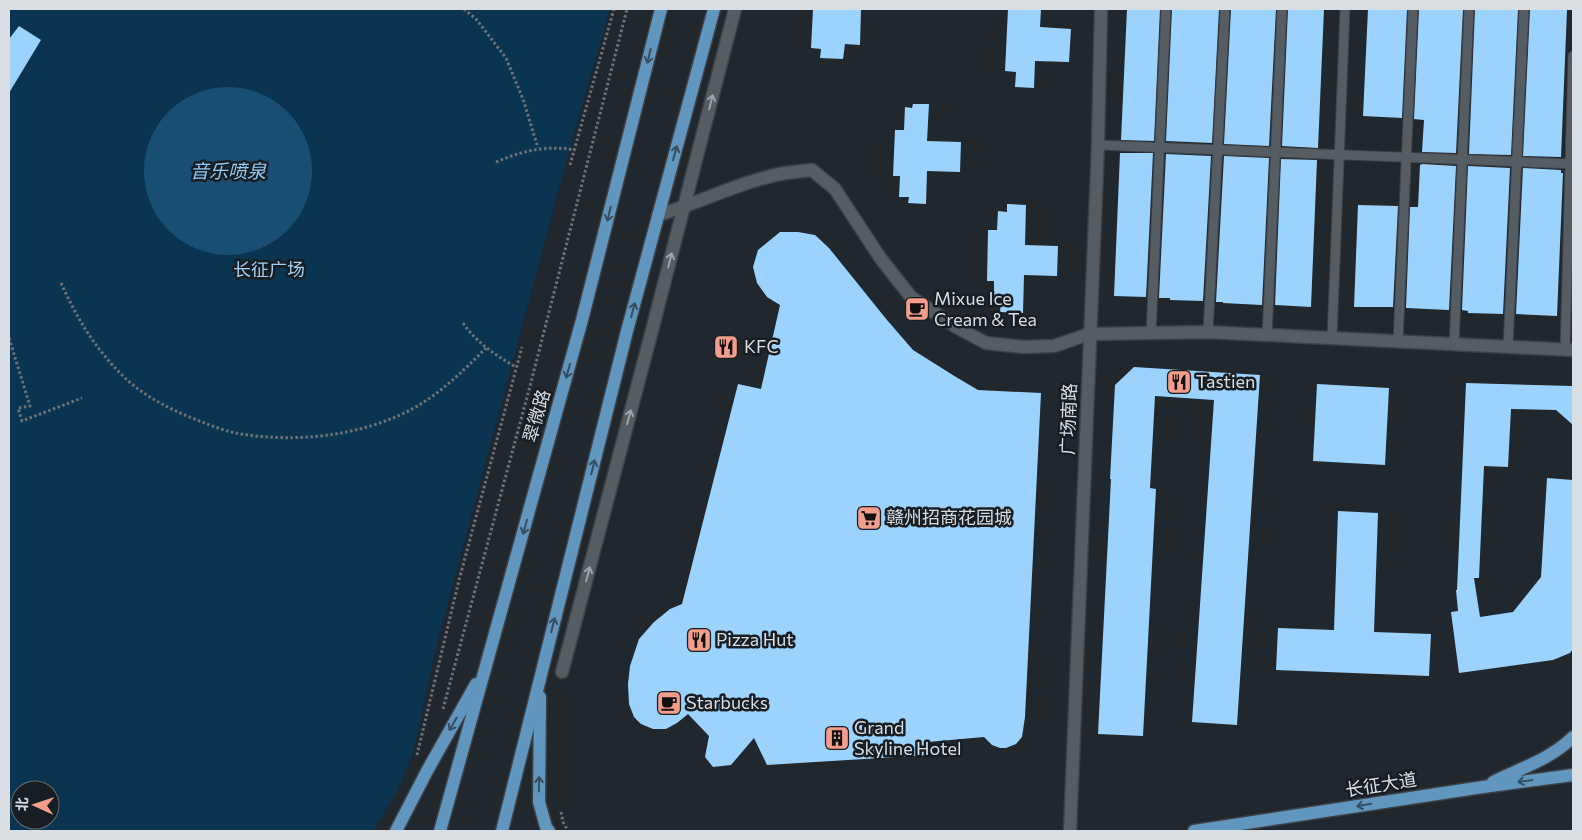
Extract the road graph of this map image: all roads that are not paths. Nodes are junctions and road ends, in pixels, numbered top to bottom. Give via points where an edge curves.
1 (661, 9) edge
2 (714, 9) edge
3 (735, 9) edge
4 (1101, 9) edge
5 (1166, 9) edge
6 (1225, 9) edge
7 (1282, 9) edge
8 (1345, 9) edge
9 (1413, 9) edge
10 (1468, 9) edge
11 (1524, 9) edge
12 (1573, 56) edge
13 (1098, 145) junction
14 (1159, 148) junction
15 (1218, 150) junction
16 (1276, 152) junction
17 (1339, 155) junction
18 (1406, 157) junction
19 (1462, 160) junction
20 (1516, 162) junction
21 (1572, 164) edge
22 (684, 207) junction
23 (658, 215) junction
24 (1208, 332) junction
25 (1151, 333) junction
26 (1090, 334) junction
27 (1266, 336) junction
28 (1332, 339) junction
29 (1398, 342) junction
30 (1454, 344) junction
31 (1508, 347) junction
32 (1569, 350) edge
33 (486, 666) junction
34 (541, 672) junction
35 (562, 672) dead end
36 (1573, 737) edge
37 (1573, 775) edge
38 (1483, 787) junction
39 (396, 831) edge
40 (440, 831) edge
41 (502, 831) edge
42 (549, 831) edge
43 (1070, 831) edge
44 (1194, 831) edge

1 -> 33 main road, 翠微路 via 582,320
23 -> 2 main road
22 -> 3 street
4 - 13 street, 广场南路
5 - 14 lane
6 - 15 lane
7 - 16 lane
8 - 17 lane
9 - 18 lane
10 - 19 lane
11 - 20 lane
12 - 21 lane
13 - 14 lane
13 - 26 street, 广场南路
14 - 15 lane
14 - 25 lane
15 - 16 lane
15 - 24 lane
16 - 17 lane
16 - 27 lane
17 - 18 lane
17 - 28 lane
18 - 19 lane
18 - 29 lane
19 - 20 lane
19 - 30 lane
20 - 21 lane
20 - 31 lane
21 - 32 lane
22 - 23 street
22 - 26 street via 752,182 812,170 835,189 911,298 956,327 986,343 1024,347 1054,346
35 -> 22 street
34 -> 23 main road
24 - 25 street
24 - 27 street
25 - 26 street
26 - 43 street, 广场南路
27 - 28 street
28 - 29 street
29 - 30 street
30 - 31 street
31 - 32 street
33 -> 39 main road
33 - 40 main road, 翠微路
34 - 41 main road
42 -> 34 main road via 539,802
36 - 38 main road via 1547,758
37 -> 38 main road, 长征大道
38 -> 44 main road, 长征大道

